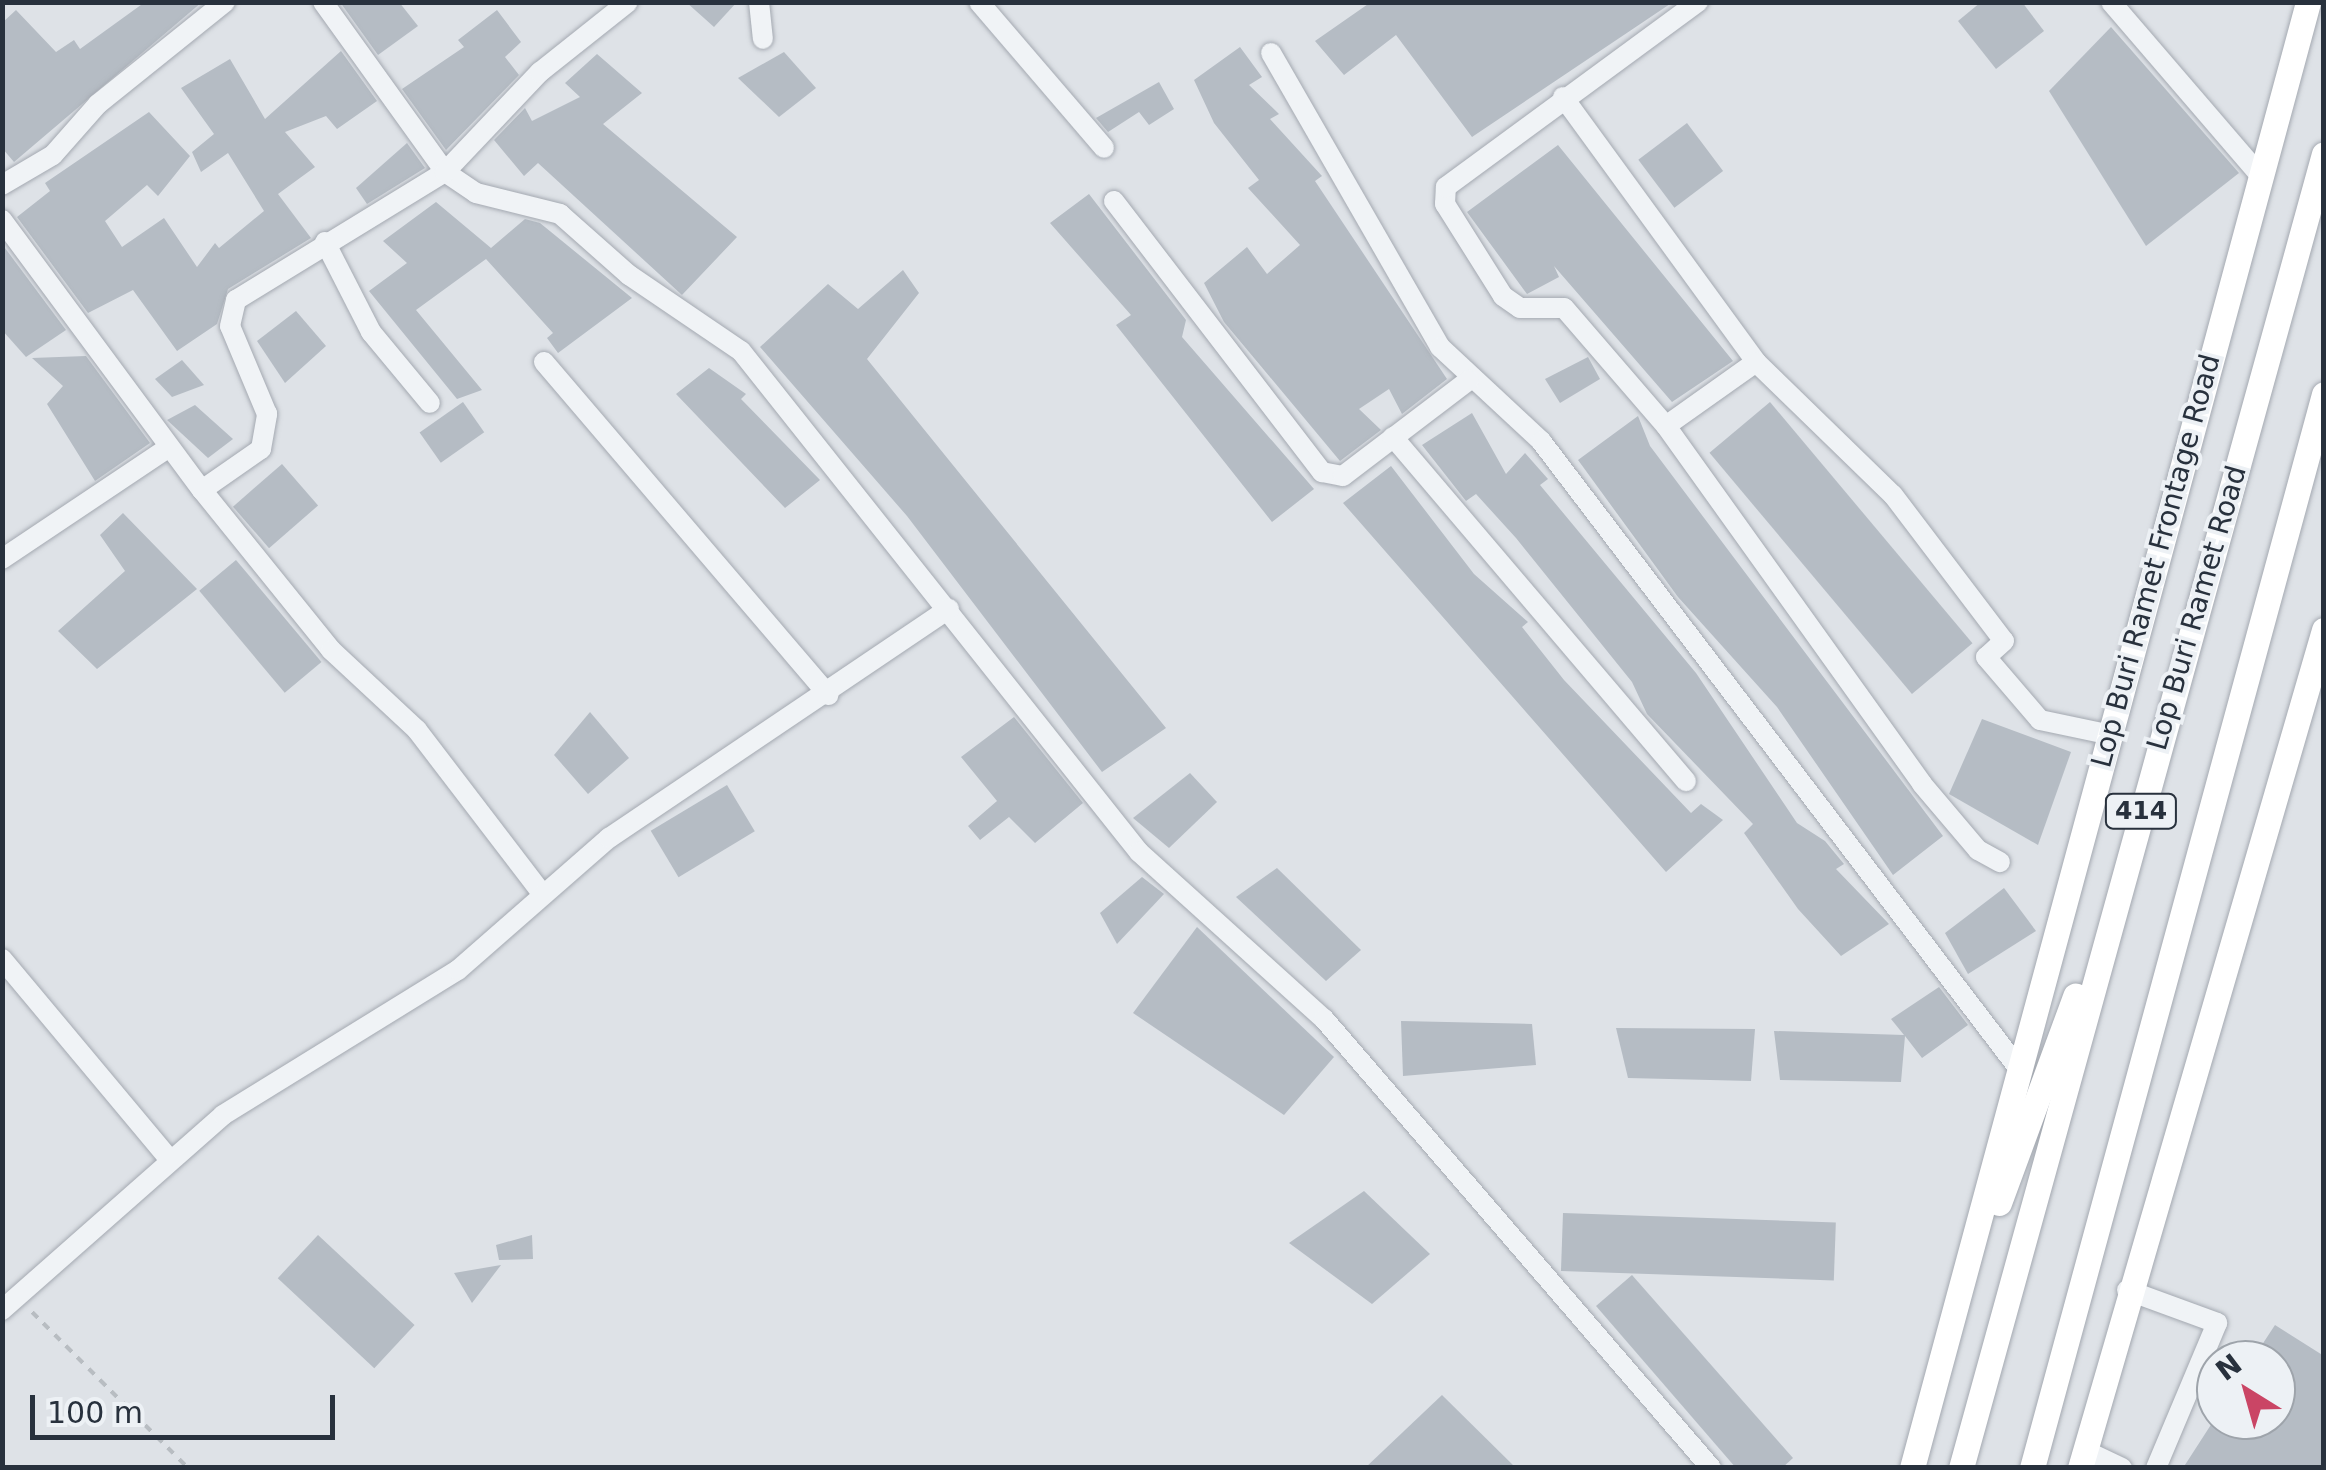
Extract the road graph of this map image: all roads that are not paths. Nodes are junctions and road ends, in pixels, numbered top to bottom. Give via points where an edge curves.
1 (225, 2) edge
2 (322, 2) edge
3 (628, 2) edge
4 (759, 2) edge
5 (978, 2) edge
6 (1698, 2) edge
7 (2112, 2) edge
8 (2308, 2) edge
9 (764, 39) dead end
10 (1271, 54) dead end
11 (1563, 97) junction
12 (1104, 148) dead end
13 (2324, 154) edge
14 (444, 172) junction
15 (2258, 173) junction
16 (2, 185) edge
17 (1114, 201) dead end
18 (2, 220) edge
19 (325, 242) junction
20 (544, 362) dead end
21 (1756, 362) junction
22 (1470, 380) junction
23 (2324, 394) edge
24 (430, 402) dead end
25 (1666, 426) junction
26 (1393, 436) junction
27 (168, 448) junction
28 (202, 490) junction
29 (2, 559) edge
30 (950, 609) junction
31 (2324, 630) edge
32 (828, 695) junction
33 (2111, 734) junction
34 (1686, 781) dead end
35 (2136, 830) junction
36 (2000, 862) dead end
37 (540, 892) junction
38 (2, 959) edge
39 (2016, 1065) junction
40 (168, 1159) junction
41 (2128, 1290) junction
42 (1965, 1297) junction
43 (11, 1304) edge
44 (2082, 1459) edge
45 (1711, 1468) edge
46 (1912, 1468) edge
47 (1961, 1468) edge
48 (2032, 1468) edge
49 (2122, 1468) edge
50 (2156, 1468) edge

1 - 16 street via 98,104 53,154
2 - 14 street
3 - 14 street via 540,72
4 - 9 street
5 - 12 street
6 - 11 street
7 - 15 street
8 - 15 main road, Lop Buri Ramet Frontage Road / 414
10 - 22 street via 1440,347
11 - 21 street
11 - 25 street via 1446,187 1444,204 1504,296 1520,308 1564,308
13 - 35 main road, Lop Buri Ramet Road / 414
14 - 19 street
14 - 30 street via 476,193 560,214 629,276 741,351
15 - 33 main road, Lop Buri Ramet Frontage Road / 414
17 - 26 street via 1322,472 1343,476
18 - 27 street
19 - 24 street via 372,332
19 - 28 street via 236,300 230,326 267,414 260,449
20 - 32 street
21 - 25 street
21 - 33 street via 1893,495 2004,641 1986,657 2040,720
22 - 26 street
22 - 39 street via 1541,441
23 - 48 main road, 414
25 - 36 street via 1922,784 1978,850
26 - 34 street
27 - 28 street
27 - 29 street
28 - 37 street via 331,650 417,730
30 - 32 street
30 - 45 street via 1138,852 1324,1018
31 - 41 main road
32 - 37 street
33 - 39 main road, Lop Buri Ramet Frontage Road / 414
35 - 42 main road
35 - 47 main road, Lop Buri Ramet Road / 414
37 - 40 street via 458,970 223,1114
38 - 40 street
39 - 42 main road, Lop Buri Ramet Frontage Road / 414
40 - 43 street
41 - 44 main road
41 - 50 street via 2217,1323
42 - 46 main road, Lop Buri Ramet Frontage Road / 414
44 - 49 street

